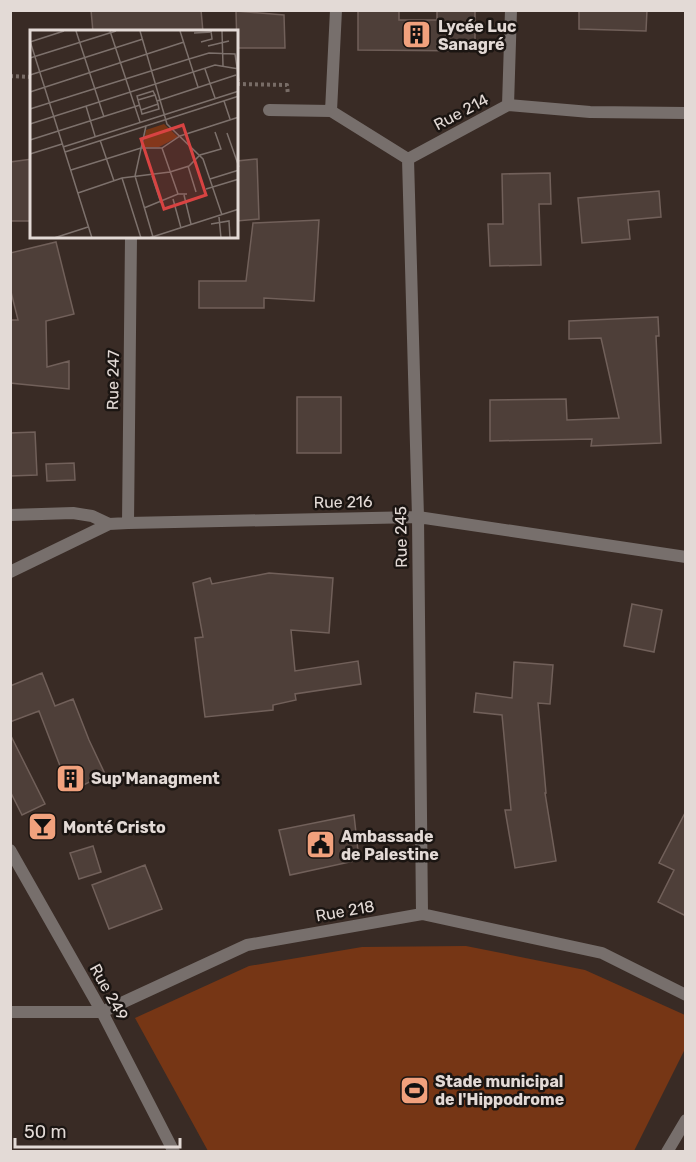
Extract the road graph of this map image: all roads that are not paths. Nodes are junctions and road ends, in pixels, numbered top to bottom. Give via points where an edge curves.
1 (336, 10) edge
2 (511, 10) edge
3 (508, 105) junction
4 (269, 110) dead end
5 (331, 111) junction
6 (686, 113) edge
7 (408, 159) junction
8 (131, 238) edge
9 (10, 515) edge
10 (418, 517) junction
11 (128, 523) junction
12 (109, 524) junction
13 (686, 556) edge
14 (10, 572) edge
15 (10, 850) edge
16 (422, 914) junction
17 (686, 995) edge
18 (10, 1012) edge
19 (102, 1012) junction
20 (686, 1120) edge
21 (174, 1152) edge
22 (667, 1152) edge

1 - 5 street
2 - 3 street
3 - 6 street, Rue 214 via 590,112
3 - 7 street, Rue 214
4 - 5 street
5 - 7 street
7 - 10 street, Rue 245
8 - 11 street, Rue 247
9 - 12 street via 73,513
10 - 11 street, Rue 216
10 - 13 street, Rue 216
10 - 16 street, Rue 245
11 - 12 street, Rue 216
12 - 14 street, Rue 216
15 - 19 street, Rue 249
16 - 17 street, Rue 218 via 602,953
16 - 19 street, Rue 218 via 247,945
18 - 19 street, Rue 218
19 - 21 street, Rue 249
20 - 22 street

